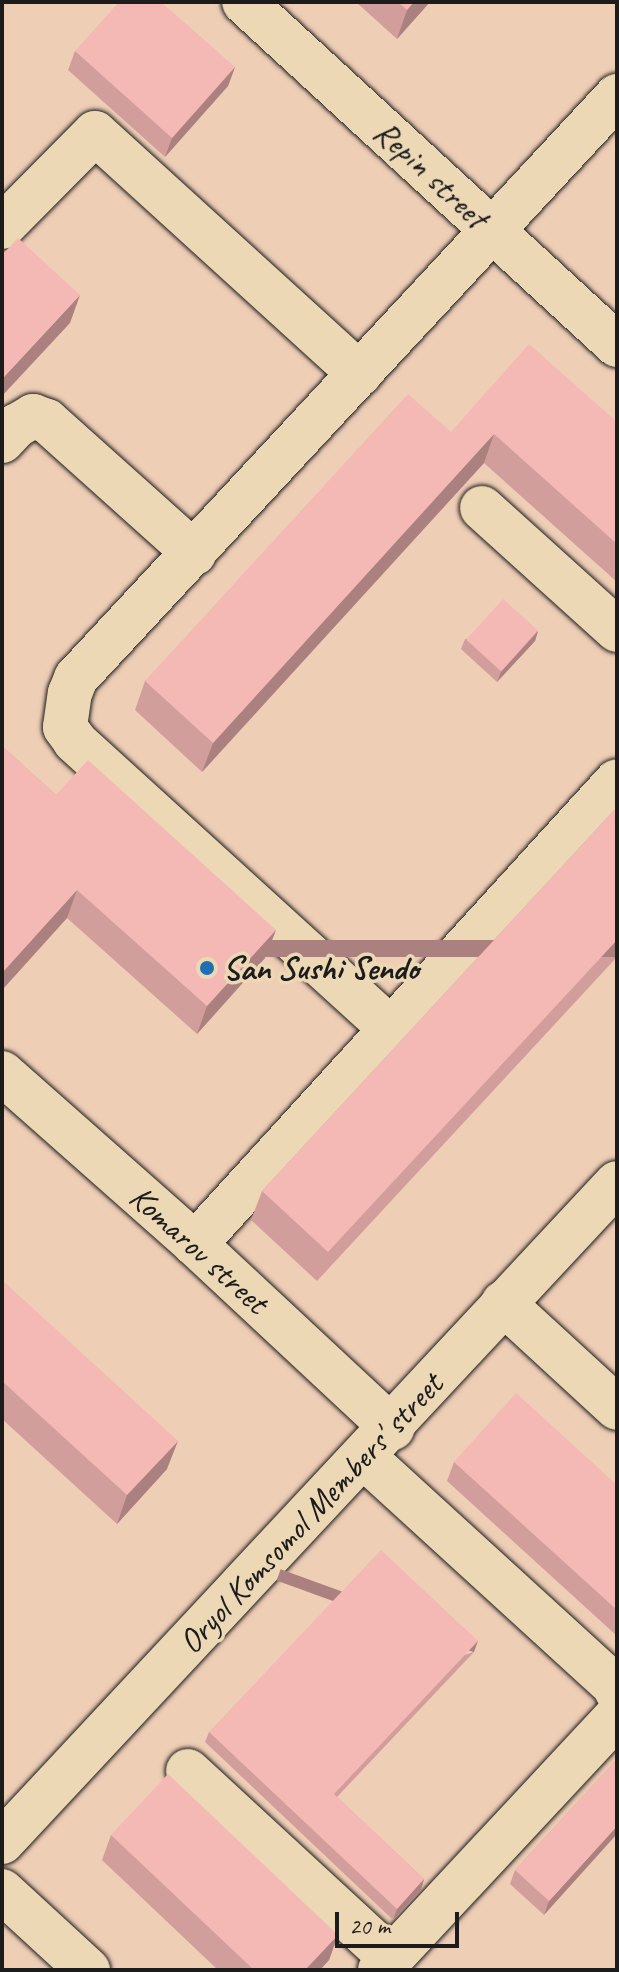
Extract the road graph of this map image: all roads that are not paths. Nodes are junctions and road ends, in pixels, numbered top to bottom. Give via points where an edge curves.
1 (244, 2) edge
2 (617, 96) edge
3 (2, 227) edge
4 (492, 230) junction
5 (617, 345) edge
6 (360, 374) junction
7 (2, 441) edge
8 (482, 508) dead end
9 (194, 553) junction
10 (617, 630) edge
11 (617, 781) edge
12 (391, 1029) junction
13 (2, 1073) edge
14 (617, 1183) edge
15 (195, 1244) junction
16 (503, 1303) junction
17 (617, 1408) edge
18 (378, 1442) junction
19 (617, 1692) edge
20 (617, 1716) edge
21 (188, 1771) dead end
22 (2, 1842) edge
23 (2, 1891) edge
24 (385, 1966) edge
25 (88, 1970) edge

1 - 4 street, Repin street
2 - 4 street
3 - 6 street via 95,133
4 - 5 street, Repin street
4 - 6 street
6 - 9 street
7 - 9 street via 33,416 47,421
8 - 10 street
9 - 12 street via 76,678 65,727
11 - 12 street
12 - 15 street
13 - 15 street, Komarov street
14 - 16 street, Oryol Komsomol Members' street
15 - 18 street, Komarov street
16 - 17 street
16 - 18 street, Oryol Komsomol Members' street
18 - 19 street, Komarov street
18 - 22 street, Oryol Komsomol Members' street
20 - 24 street
21 - 24 street
23 - 25 street

